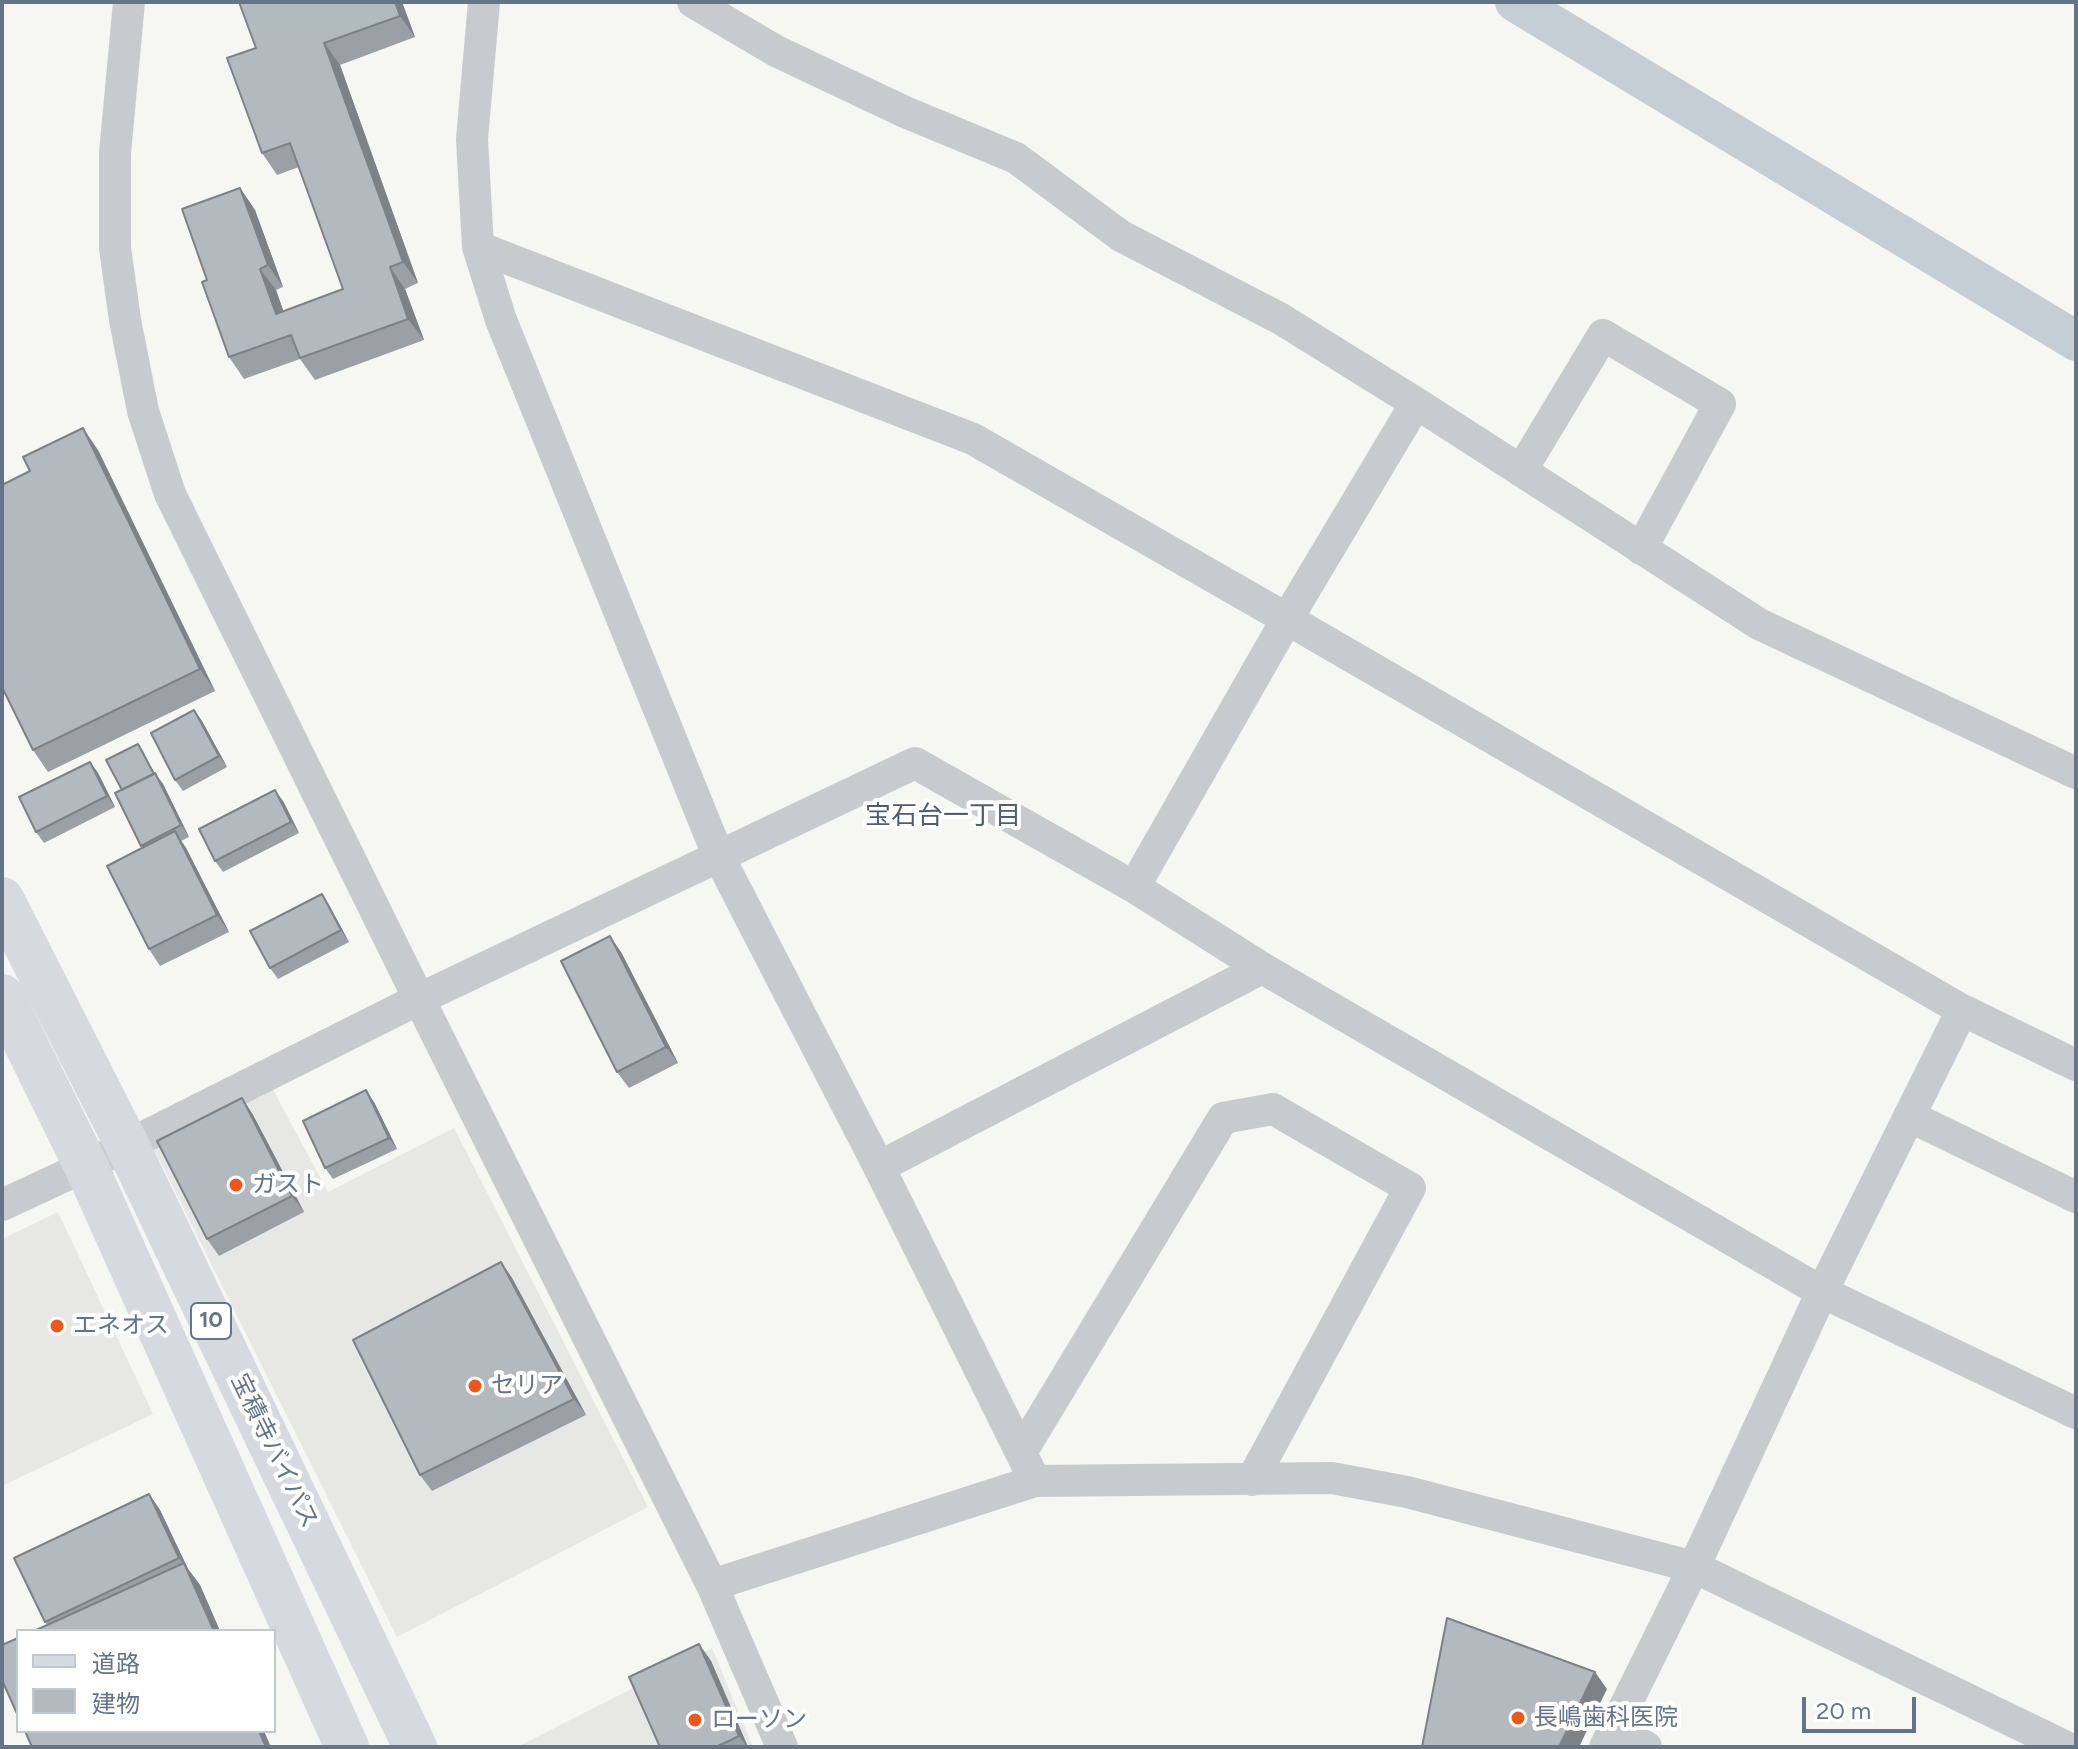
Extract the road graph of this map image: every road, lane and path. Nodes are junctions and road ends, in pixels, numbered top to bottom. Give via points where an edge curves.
1 (129, 2) edge
2 (484, 2) edge
3 (693, 2) edge
4 (478, 247) junction
5 (1416, 403) junction
6 (1521, 471) junction
7 (1641, 549) junction
8 (1287, 619) junction
9 (2076, 773) edge
10 (718, 855) junction
11 (1134, 887) junction
12 (2, 899) edge
13 (1262, 968) junction
14 (2, 996) edge
15 (419, 999) junction
16 (1962, 1010) junction
17 (2076, 1065) edge
18 (1909, 1116) junction
19 (127, 1145) junction
20 (86, 1166) junction
21 (879, 1167) junction
22 (2076, 1197) edge
23 (2, 1205) edge
24 (1822, 1292) junction
25 (2076, 1413) edge
26 (1022, 1451) junction
27 (1252, 1480) junction
28 (1035, 1481) junction
29 (1694, 1567) junction
30 (712, 1585) junction
31 (1609, 1739) edge
32 (347, 1747) edge
33 (415, 1747) edge
34 (782, 1747) edge
35 (1646, 1747) edge
36 (2066, 1747) edge

1 - 15 street via 115,153 115,248 143,411 170,494
2 - 4 street via 472,139
3 - 5 street via 776,51 1016,158 1121,236 1281,319
4 - 8 street via 973,439
4 - 10 street via 501,320
5 - 6 street
5 - 8 street
6 - 7 street
6 - 7 street via 1603,335 1720,404
7 - 9 street via 1759,624
8 - 11 street
8 - 16 street
10 - 11 street via 915,763
10 - 15 street
10 - 21 street
11 - 13 street
12 - 19 main road, 宝積寺バイパス / 10
13 - 21 street
13 - 24 street
14 - 20 main road, 10
15 - 19 street
15 - 30 street
16 - 17 street
16 - 18 street
18 - 22 street
18 - 24 street
19 - 20 street
19 - 33 main road, 宝積寺バイパス / 10
20 - 23 street
20 - 32 main road, 10
21 - 26 street
24 - 25 street
24 - 29 street
26 - 27 street via 1223,1118 1273,1109 1410,1188
26 - 28 street
27 - 28 street
27 - 29 street via 1332,1478 1392,1489
28 - 30 street
29 - 31 street
29 - 36 street
30 - 34 street
31 - 35 street

